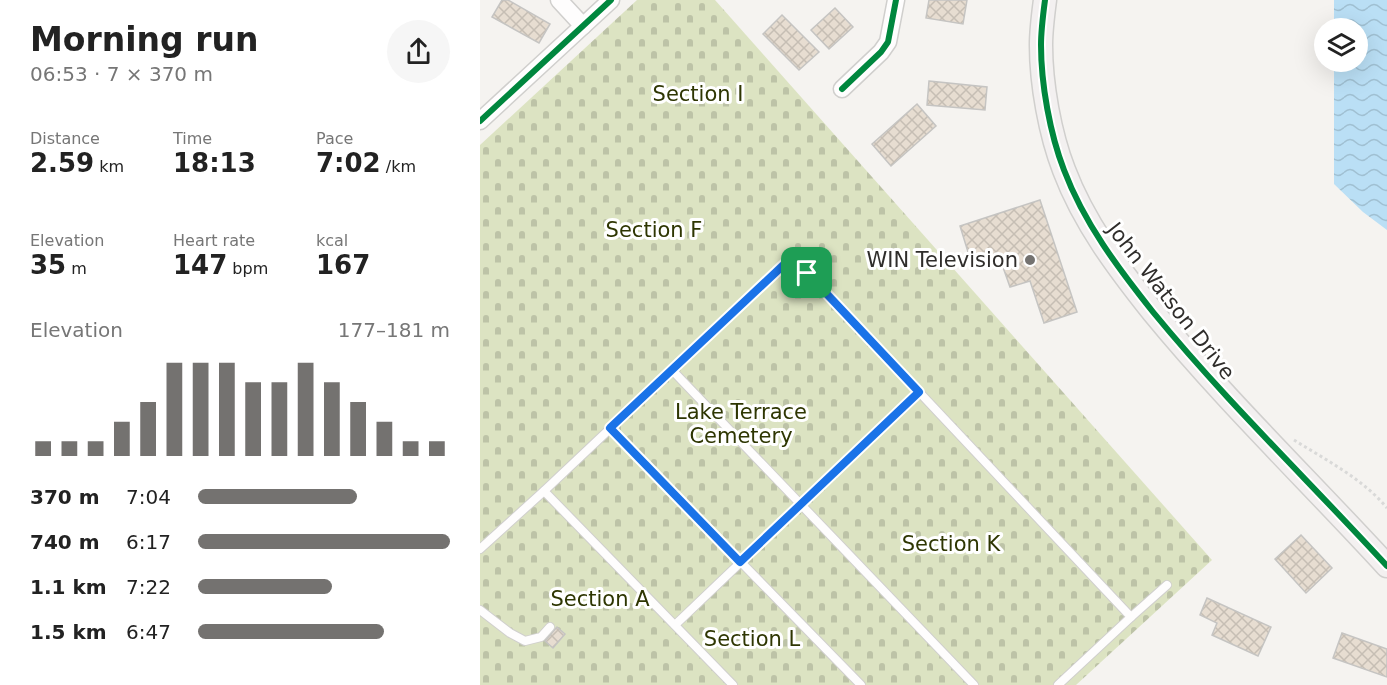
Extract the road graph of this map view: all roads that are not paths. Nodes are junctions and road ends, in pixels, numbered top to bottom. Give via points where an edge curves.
1 (559, 0) edge
2 (611, 0) edge
3 (896, 0) edge
4 (1045, 0) edge
5 (583, 26) junction
6 (842, 90) dead end
7 (480, 122) edge
8 (672, 370) junction
9 (919, 392) junction
10 (610, 428) junction
11 (544, 491) junction
12 (801, 504) junction
13 (480, 549) edge
14 (740, 562) junction
15 (1387, 566) edge
16 (1167, 585) dead end
17 (480, 610) edge
18 (1131, 617) junction
19 (675, 625) junction
20 (550, 627) dead end
21 (733, 685) edge
22 (861, 685) edge
23 (974, 685) edge
24 (1058, 685) edge

1 - 5 street
2 - 5 street
3 - 6 street via 888,42
4 - 15 street, John Watson Drive via 1041,45 1054,141 1092,228 1179,343
5 - 7 street
8 - 9 lane via 792,257
8 - 10 lane
8 - 12 lane
9 - 12 lane
9 - 18 lane
10 - 11 lane
10 - 14 lane
11 - 13 lane
11 - 19 lane
12 - 14 lane
12 - 23 lane
14 - 19 lane
14 - 22 lane
16 - 18 lane
17 - 20 lane via 525,641 542,637
18 - 24 lane
19 - 21 lane

